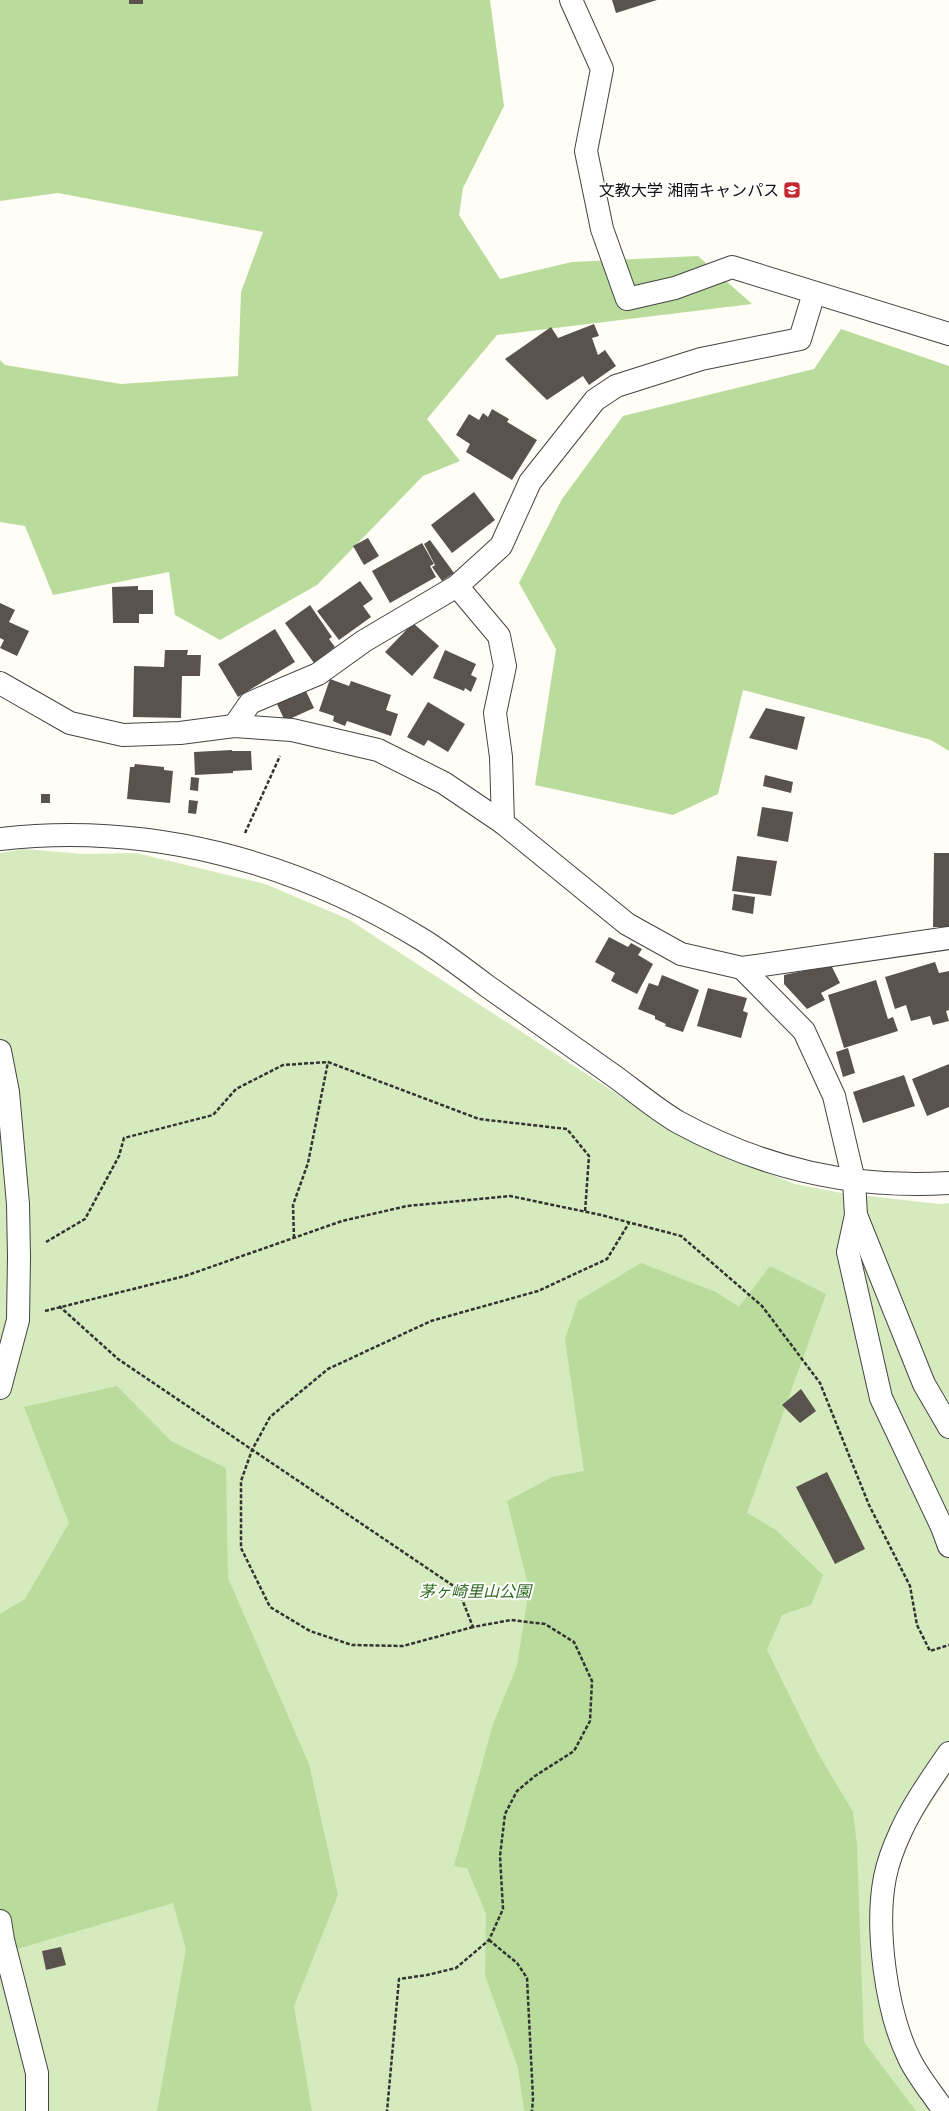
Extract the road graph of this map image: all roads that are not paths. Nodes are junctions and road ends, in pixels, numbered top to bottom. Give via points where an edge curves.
1 (571, 0) edge
2 (814, 293) junction
3 (949, 334) edge
4 (457, 586) junction
5 (0, 684) edge
6 (234, 726) junction
7 (504, 823) junction
8 (0, 839) edge
9 (949, 938) edge
10 (742, 968) junction
11 (0, 1051) edge
12 (854, 1182) junction
13 (949, 1183) edge
14 (856, 1215) junction
15 (0, 1388) edge
16 (949, 1427) edge
17 (949, 1546) edge
18 (949, 1753) edge
19 (0, 1921) edge
20 (37, 2111) edge
21 (944, 2111) edge

1 - 2 street via 602,68 586,151 602,229 627,299 675,288 732,267
2 - 3 street
2 - 4 street via 800,339 701,359 616,386 595,400 530,482 501,546
4 - 6 street via 364,641 318,674 250,703
4 - 7 street via 499,636 504,658 505,666 495,713 501,756
5 - 6 street via 70,723 123,735 180,733
6 - 7 street via 292,730 378,750 444,783
7 - 10 street via 627,924 681,954
8 - 12 street via 34,835 116,836 202,849 277,869 356,902 424,941 676,1121 747,1154 788,1168
9 - 10 street
10 - 12 street via 804,1031 834,1096
11 - 15 street via 8,1100 18,1204 19,1257 18,1320
12 - 13 street via 913,1185
12 - 14 street
14 - 16 street via 924,1384
14 - 17 street via 848,1252 881,1398
18 - 21 street via 901,1831 885,1876 881,1930 883,1961 891,2007 909,2058
19 - 20 street via 37,2073

